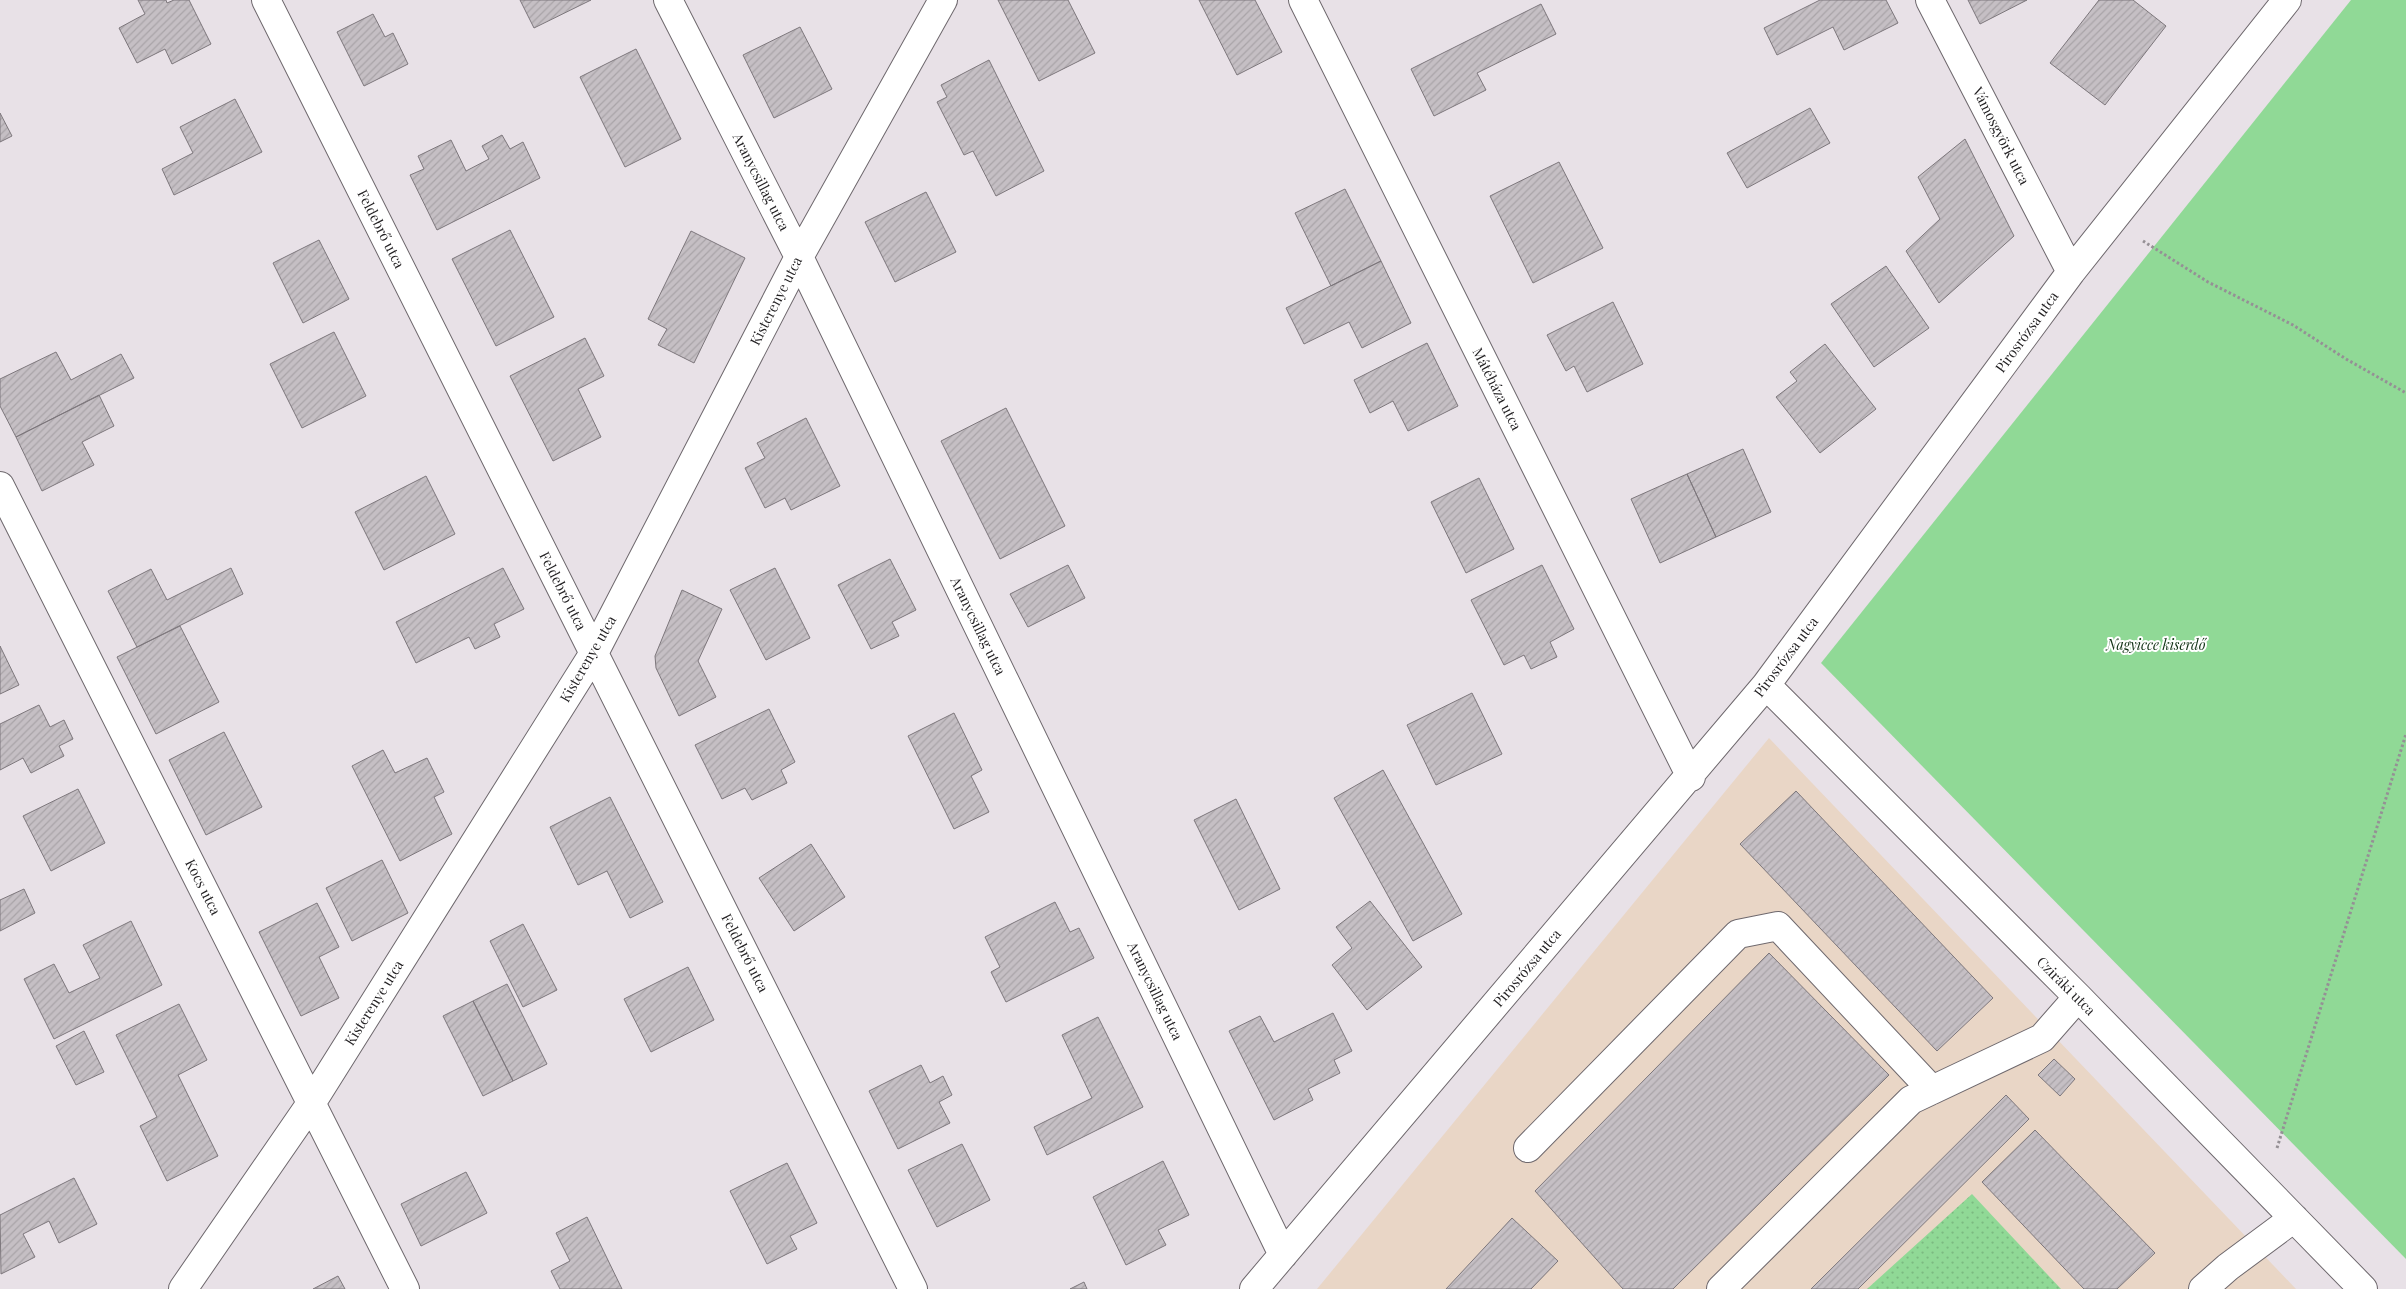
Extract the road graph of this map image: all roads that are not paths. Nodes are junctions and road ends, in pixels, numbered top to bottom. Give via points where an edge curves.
1 (266, 0) edge
2 (668, 0) edge
3 (943, 0) edge
4 (1303, 0) edge
5 (1930, 0) edge
6 (2287, 0) edge
7 (799, 257) junction
8 (2071, 272) junction
9 (0, 486) edge
10 (594, 653) junction
11 (1766, 686) junction
12 (1690, 777) junction
13 (2078, 997) junction
14 (1932, 1090) junction
15 (312, 1102) junction
16 (1528, 1148) dead end
17 (2294, 1218) junction
18 (1283, 1255) junction
19 (183, 1289) edge
20 (405, 1289) edge
21 (913, 1289) edge
22 (1254, 1289) edge
23 (1721, 1289) edge
24 (2203, 1289) edge
25 (2364, 1289) edge

1 - 10 street, Feldebrő utca
2 - 7 street, Aranycsillag utca
3 - 7 street, Kisterenye utca
4 - 12 street, Mátéháza utca
5 - 8 street, Vámosgyörk utca
6 - 8 street, Pirosrózsa utca
7 - 10 street, Kisterenye utca
7 - 18 street, Aranycsillag utca
8 - 11 street, Pirosrózsa utca
9 - 15 street, Kocs utca
10 - 15 street, Kisterenye utca
10 - 21 street, Feldebrő utca
11 - 12 street, Pirosrózsa utca
11 - 13 street, Cziráki utca
12 - 18 street, Pirosrózsa utca
13 - 14 street via 2042,1038
13 - 17 street, Cziráki utca
14 - 16 street via 1778,926 1738,934
14 - 23 street via 1911,1100
15 - 19 street, Kisterenye utca
15 - 20 street, Kocs utca
17 - 24 street
17 - 25 street, Cziráki utca
18 - 22 street, Pirosrózsa utca

